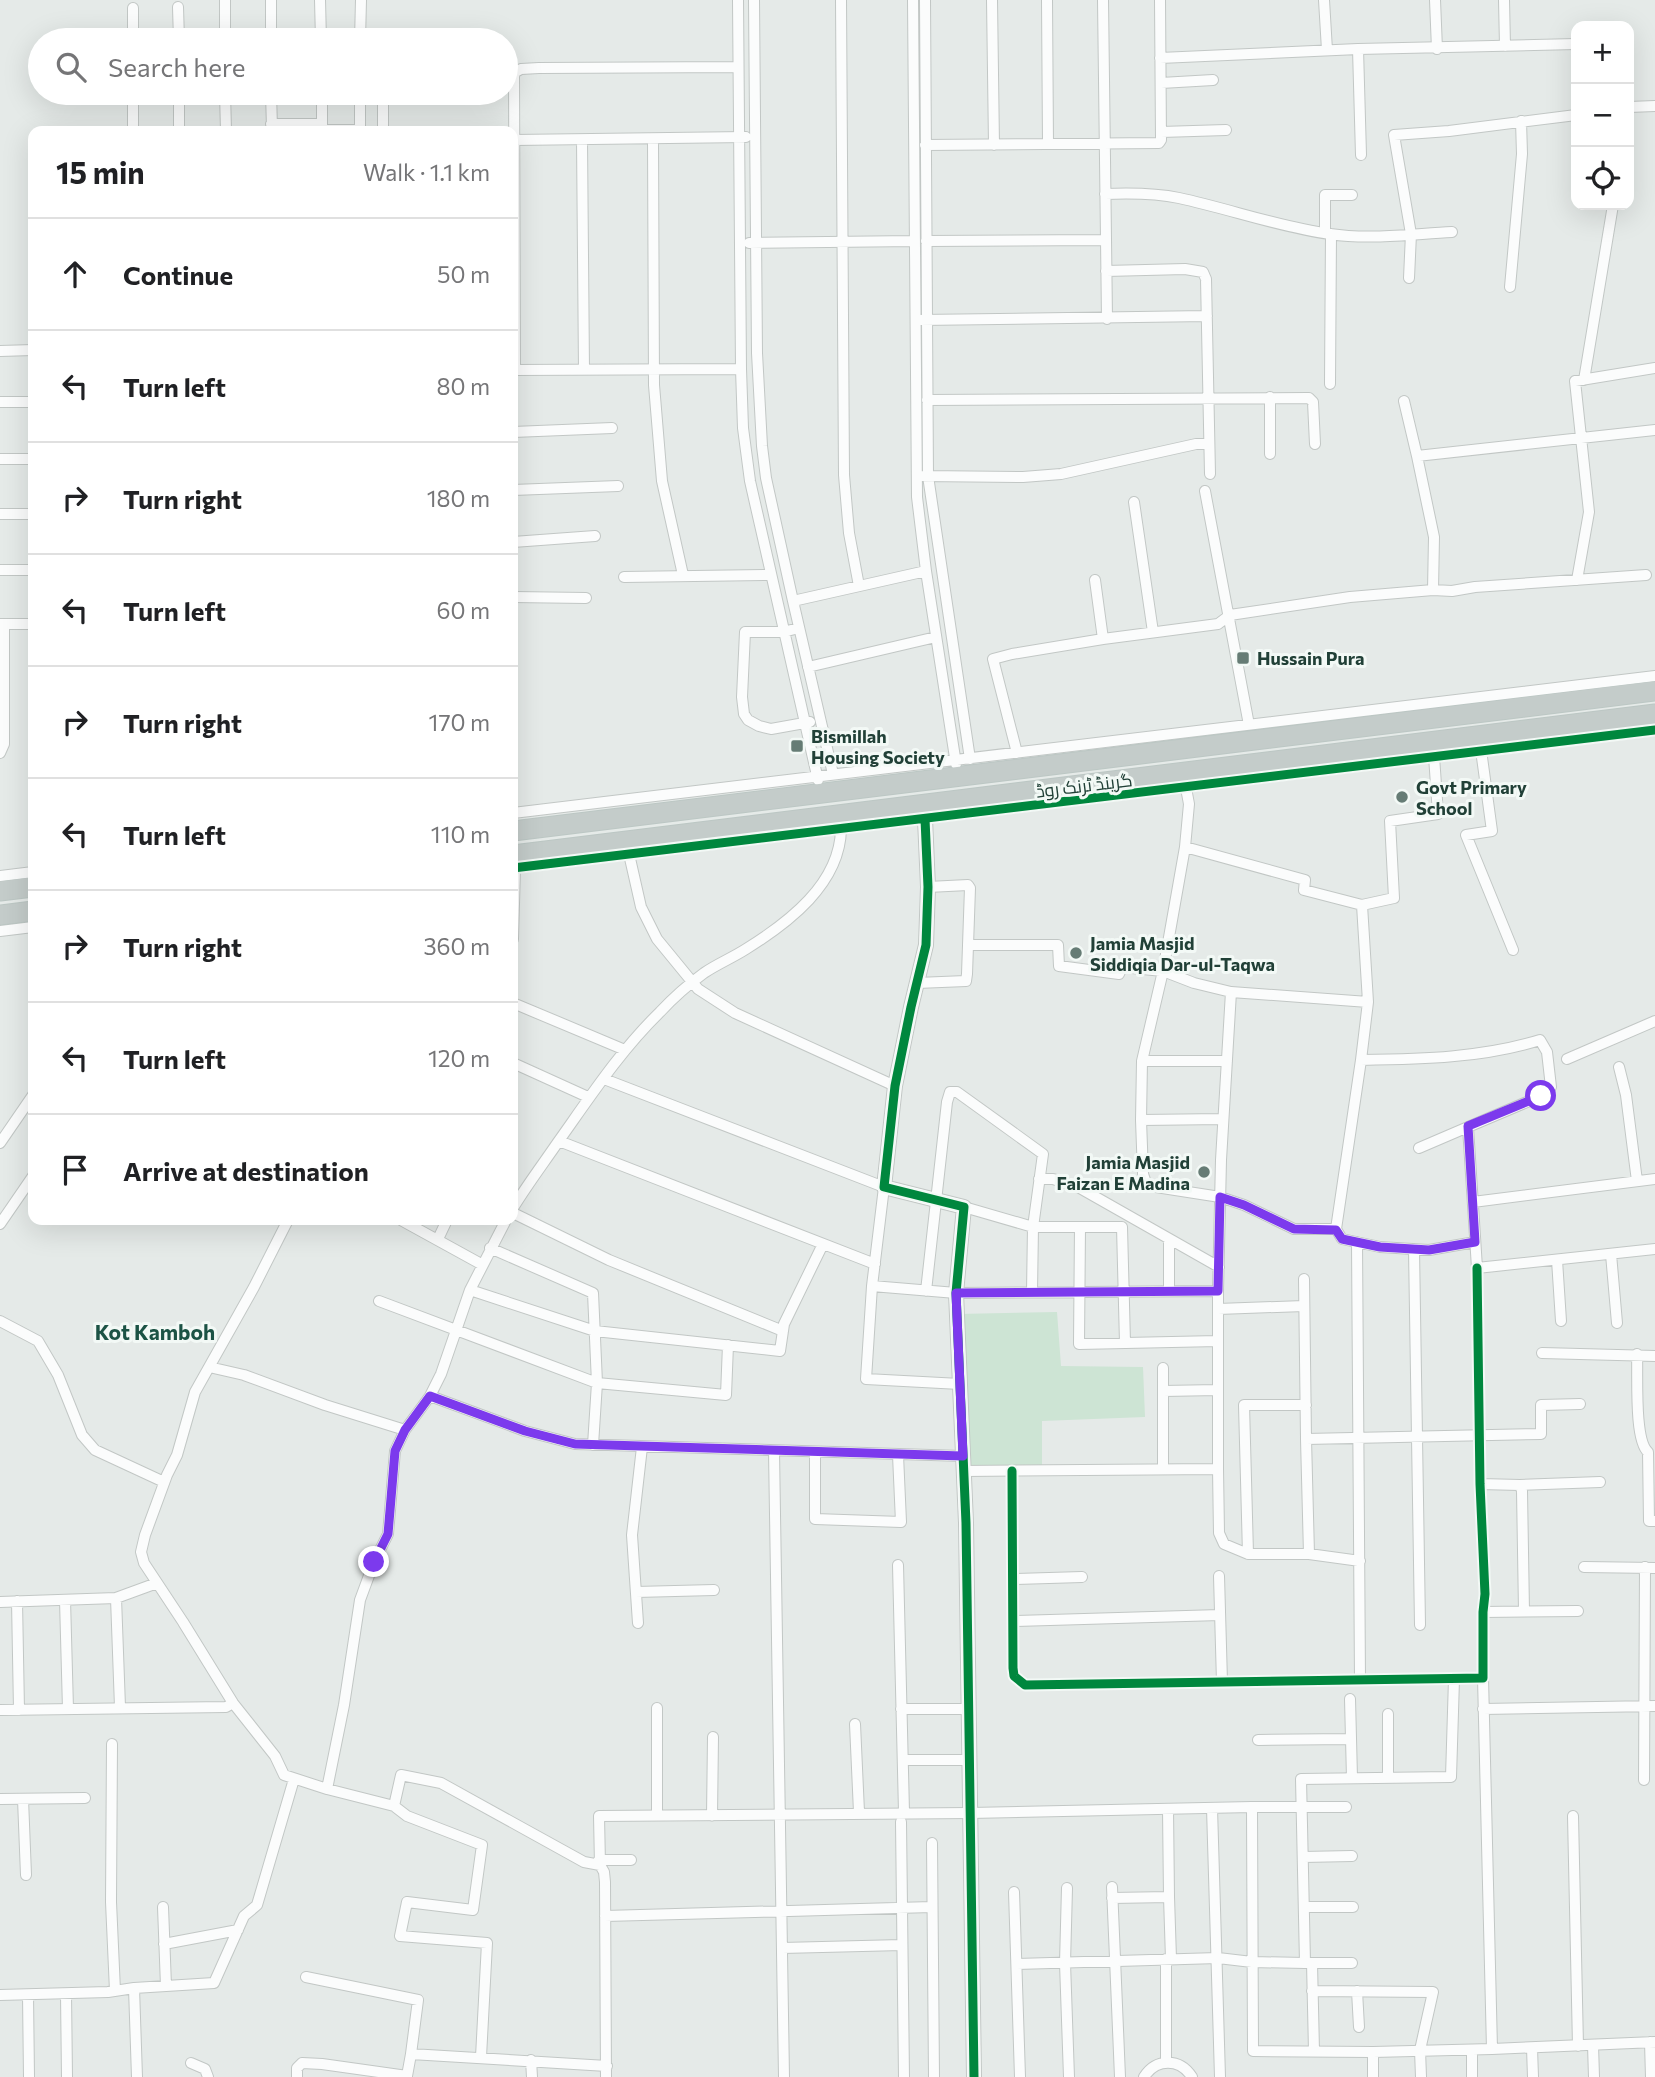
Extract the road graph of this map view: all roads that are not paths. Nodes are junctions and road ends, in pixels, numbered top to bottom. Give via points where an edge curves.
1 (225, 0) edge
2 (271, 0) edge
3 (320, 0) edge
4 (360, 0) edge
5 (738, 0) edge
6 (754, 0) edge
7 (841, 0) edge
8 (913, 0) edge
9 (925, 0) edge
10 (992, 0) edge
11 (1047, 0) edge
12 (1103, 0) edge
13 (1160, 0) edge
14 (1324, 0) edge
15 (1435, 0) edge
16 (1504, 0) edge
17 (178, 7) dead end
18 (133, 8) dead end
19 (133, 28) edge
20 (179, 28) edge
21 (225, 28) edge
22 (271, 28) edge
23 (321, 28) edge
24 (360, 28) edge
25 (1571, 44) edge
26 (1505, 46) junction
27 (1359, 49) junction
28 (1437, 49) junction
29 (1327, 50) junction
30 (1160, 58) junction
31 (738, 67) junction
32 (518, 70) edge
33 (1213, 80) dead end
34 (1161, 83) junction
35 (919, 88) junction
36 (133, 105) edge
37 (179, 105) edge
38 (225, 105) edge
39 (271, 105) edge
40 (322, 105) edge
41 (360, 105) edge
42 (383, 105) edge
43 (513, 105) edge
44 (1655, 106) edge
45 (1634, 107) edge
46 (1571, 116) edge
47 (1521, 121) junction
48 (133, 126) edge
49 (179, 126) edge
50 (226, 126) edge
51 (272, 126) edge
52 (322, 126) edge
53 (360, 126) edge
54 (383, 126) edge
55 (514, 126) edge
56 (1226, 130) dead end
57 (1161, 132) junction
58 (754, 137) junction
59 (739, 138) junction
60 (653, 139) junction
61 (518, 140) edge
62 (582, 140) junction
63 (925, 145) junction
64 (994, 145) junction
65 (1048, 145) junction
66 (1105, 145) junction
67 (1361, 155) dead end
68 (1105, 194) junction
69 (920, 195) junction
70 (1352, 195) dead end
71 (1612, 210) edge
72 (1452, 232) dead end
73 (1328, 234) junction
74 (1410, 234) junction
75 (1105, 240) junction
76 (920, 241) junction
77 (842, 242) junction
78 (740, 243) junction
79 (755, 243) junction
80 (1106, 271) junction
81 (1409, 278) dead end
82 (1510, 287) dead end
83 (1207, 316) junction
84 (1107, 319) junction
85 (921, 320) junction
86 (28, 350) edge
87 (0, 351) edge
88 (1655, 368) edge
89 (741, 369) junction
90 (518, 370) edge
91 (584, 370) junction
92 (655, 370) junction
93 (1584, 380) junction
94 (1330, 384) dead end
95 (1208, 397) junction
96 (1270, 397) junction
97 (927, 400) junction
98 (1405, 401) dead end
99 (0, 402) edge
100 (28, 402) edge
101 (612, 428) dead end
102 (1655, 430) edge
103 (518, 432) edge
104 (1581, 437) junction
105 (1209, 444) junction
106 (1315, 444) dead end
107 (1270, 454) dead end
108 (1417, 456) junction
109 (0, 459) edge
110 (28, 459) edge
111 (1210, 474) dead end
112 (922, 477) junction
113 (618, 486) dead end
114 (518, 490) edge
115 (1205, 491) dead end
116 (1134, 502) dead end
117 (28, 513) edge
118 (0, 514) edge
119 (595, 536) dead end
120 (518, 541) edge
121 (0, 570) edge
122 (28, 570) edge
123 (926, 571) junction
124 (683, 575) junction
125 (771, 575) junction
126 (1646, 575) dead end
127 (624, 577) dead end
128 (1095, 580) dead end
129 (1577, 580) junction
130 (859, 586) junction
131 (1433, 590) junction
132 (518, 597) edge
133 (586, 598) dead end
134 (793, 601) junction
135 (1230, 615) junction
136 (2, 624) edge
137 (28, 624) edge
138 (799, 628) junction
139 (783, 632) junction
140 (1153, 632) junction
141 (936, 637) junction
142 (1103, 639) junction
143 (807, 667) junction
144 (1655, 676) edge
145 (1655, 691) edge
146 (1655, 714) edge
147 (1423, 715) junction
148 (819, 720) junction
149 (805, 723) junction
150 (1249, 725) junction
151 (1655, 730) edge
152 (1481, 750) junction
153 (1422, 752) junction
154 (0, 753) edge
155 (1017, 753) junction
156 (970, 759) junction
157 (956, 768) junction
158 (833, 775) junction
159 (819, 784) junction
160 (1186, 788) junction
161 (666, 803) junction
162 (631, 817) junction
163 (925, 819) junction
164 (518, 821) edge
165 (518, 821) edge
166 (841, 829) junction
167 (631, 847) junction
168 (1185, 847) junction
169 (518, 863) edge
170 (28, 874) edge
171 (2, 886) edge
172 (28, 887) edge
173 (928, 887) junction
174 (1362, 905) junction
175 (28, 912) edge
176 (3, 920) edge
177 (28, 925) edge
178 (968, 945) junction
179 (1513, 950) dead end
180 (1163, 971) junction
181 (692, 983) junction
182 (917, 983) junction
183 (1231, 992) junction
184 (1368, 1002) junction
185 (518, 1005) edge
186 (1655, 1021) edge
187 (625, 1050) junction
188 (1567, 1059) dead end
189 (1361, 1060) junction
190 (1142, 1061) junction
191 (1227, 1061) junction
192 (518, 1065) edge
193 (1619, 1067) dead end
194 (604, 1079) junction
195 (895, 1086) junction
196 (588, 1097) junction
197 (28, 1102) edge
198 (1223, 1119) junction
199 (1141, 1120) junction
200 (1468, 1126) junction
201 (559, 1141) junction
202 (0, 1143) edge
203 (1419, 1148) dead end
204 (1039, 1179) junction
205 (1655, 1179) edge
206 (1637, 1181) junction
207 (28, 1183) edge
208 (884, 1187) junction
209 (1220, 1197) junction
210 (936, 1200) junction
211 (518, 1201) edge
212 (1473, 1202) junction
213 (964, 1207) junction
214 (518, 1215) edge
215 (0, 1224) edge
216 (285, 1225) edge
217 (411, 1225) edge
218 (445, 1225) edge
219 (503, 1225) edge
220 (1033, 1227) junction
221 (1080, 1227) junction
222 (1336, 1230) junction
223 (438, 1239) junction
224 (1169, 1240) junction
225 (1357, 1242) junction
226 (1475, 1242) junction
227 (823, 1244) junction
228 (490, 1248) junction
229 (1414, 1249) junction
230 (1655, 1249) edge
231 (1611, 1254) junction
232 (1558, 1260) junction
233 (481, 1264) junction
234 (875, 1264) junction
235 (1219, 1267) junction
236 (1477, 1268) junction
237 (1304, 1279) dead end
238 (872, 1286) junction
239 (470, 1290) junction
240 (926, 1291) junction
241 (1169, 1291) junction
242 (1218, 1291) junction
243 (1032, 1292) junction
244 (1079, 1292) junction
245 (1124, 1292) junction
246 (956, 1293) junction
247 (379, 1301) dead end
248 (1304, 1306) junction
249 (1218, 1309) junction
250 (0, 1321) edge
251 (1561, 1321) dead end
252 (1617, 1324) dead end
253 (457, 1331) junction
254 (595, 1331) junction
255 (783, 1331) junction
256 (1218, 1341) junction
257 (1125, 1343) junction
258 (728, 1345) junction
259 (1542, 1353) dead end
260 (1637, 1354) junction
261 (1655, 1356) edge
262 (209, 1367) junction
263 (1163, 1368) dead end
264 (597, 1383) junction
265 (960, 1384) junction
266 (1218, 1390) junction
267 (1163, 1391) junction
268 (430, 1396) junction
269 (1580, 1404) dead end
270 (1306, 1405) junction
271 (405, 1430) junction
272 (1479, 1436) junction
273 (1417, 1437) junction
274 (1358, 1438) junction
275 (1306, 1439) junction
276 (593, 1445) junction
277 (642, 1447) junction
278 (774, 1451) junction
279 (815, 1453) junction
280 (898, 1455) junction
281 (963, 1456) junction
282 (1163, 1469) junction
283 (1218, 1469) junction
284 (964, 1471) junction
285 (1012, 1471) junction
286 (164, 1482) junction
287 (1600, 1482) dead end
288 (1480, 1484) junction
289 (1520, 1485) junction
290 (1655, 1521) edge
291 (1248, 1554) junction
292 (1309, 1554) junction
293 (1360, 1561) junction
294 (898, 1565) dead end
295 (1584, 1567) dead end
296 (1650, 1567) edge
297 (1219, 1576) dead end
298 (1082, 1577) dead end
299 (1013, 1579) junction
300 (156, 1583) junction
301 (714, 1590) dead end
302 (636, 1592) junction
303 (116, 1598) junction
304 (65, 1600) junction
305 (16, 1601) junction
306 (0, 1602) edge
307 (1524, 1611) junction
308 (1578, 1611) dead end
309 (1483, 1612) junction
310 (1220, 1615) junction
311 (1013, 1621) junction
312 (638, 1623) dead end
313 (1420, 1625) dead end
314 (1483, 1678) junction
315 (1454, 1679) junction
316 (1360, 1680) junction
317 (1222, 1682) junction
318 (1350, 1699) dead end
319 (233, 1703) junction
320 (1649, 1706) edge
321 (120, 1707) junction
322 (657, 1708) dead end
323 (68, 1709) junction
324 (901, 1709) junction
325 (969, 1709) junction
326 (1483, 1709) junction
327 (0, 1710) edge
328 (19, 1710) junction
329 (1388, 1714) dead end
330 (855, 1724) dead end
331 (713, 1737) dead end
332 (1351, 1739) junction
333 (1258, 1740) dead end
334 (112, 1744) dead end
335 (902, 1760) junction
336 (970, 1760) junction
337 (1352, 1778) junction
338 (1388, 1778) junction
339 (294, 1779) junction
340 (1644, 1780) dead end
341 (327, 1789) junction
342 (85, 1798) dead end
343 (0, 1799) edge
344 (23, 1799) junction
345 (394, 1806) junction
346 (1301, 1806) junction
347 (1252, 1807) junction
348 (1346, 1807) dead end
349 (1212, 1808) junction
350 (1168, 1809) junction
351 (859, 1812) junction
352 (970, 1813) junction
353 (657, 1815) junction
354 (712, 1815) junction
355 (778, 1815) junction
356 (1573, 1816) dead end
357 (902, 1817) junction
358 (932, 1843) dead end
359 (1352, 1856) dead end
360 (1303, 1857) junction
361 (631, 1860) dead end
362 (600, 1862) junction
363 (26, 1875) dead end
364 (1067, 1888) dead end
365 (1014, 1892) dead end
366 (1169, 1896) junction
367 (163, 1907) dead end
368 (932, 1907) junction
369 (1353, 1907) dead end
370 (902, 1908) junction
371 (1304, 1908) junction
372 (781, 1912) junction
373 (605, 1916) junction
374 (237, 1930) junction
375 (164, 1944) junction
376 (902, 1945) junction
377 (782, 1948) junction
378 (1218, 1958) junction
379 (1168, 1959) junction
380 (1115, 1960) junction
381 (1252, 1962) junction
382 (1065, 1963) junction
383 (1309, 1963) junction
384 (1352, 1963) dead end
385 (1017, 1964) junction
386 (306, 1977) dead end
387 (166, 1986) junction
388 (134, 1988) junction
389 (115, 1991) junction
390 (1312, 1991) junction
391 (1357, 1991) junction
392 (66, 1994) junction
393 (0, 1995) edge
394 (28, 1995) junction
395 (1359, 2027) dead end
396 (1653, 2042) edge
397 (1593, 2045) junction
398 (1578, 2046) junction
399 (1532, 2048) junction
400 (1420, 2049) junction
401 (1472, 2049) junction
402 (1492, 2049) junction
403 (1314, 2051) junction
404 (1373, 2052) junction
405 (411, 2054) junction
406 (481, 2057) junction
407 (531, 2060) junction
408 (1166, 2062) junction
409 (191, 2063) dead end
410 (606, 2071) edge
411 (1652, 2071) edge
412 (29, 2077) edge
413 (67, 2077) edge
414 (136, 2077) edge
415 (208, 2077) edge
416 (297, 2077) edge
417 (532, 2077) edge
418 (784, 2077) edge
419 (904, 2077) edge
420 (934, 2077) edge
421 (974, 2077) edge
422 (1020, 2077) edge
423 (1069, 2077) edge
424 (1120, 2077) edge
425 (1144, 2077) edge
426 (1192, 2077) edge
427 (1220, 2077) edge
428 (1373, 2077) edge
429 (1421, 2077) edge
430 (1472, 2077) edge
431 (1533, 2077) edge
432 (1594, 2077) edge

1 - 21 street
2 - 22 street
3 - 23 street
4 - 24 street
5 - 31 street
6 - 58 street
7 - 77 street
8 - 35 street
9 - 35 street
10 - 64 street
11 - 65 street
12 - 66 street
13 - 30 street
14 - 29 street
15 - 28 street
16 - 26 street
17 - 20 street
18 - 19 street
25 - 26 street
26 - 28 street
27 - 28 street
27 - 29 street
27 - 67 street
29 - 30 street
30 - 34 street
31 - 32 street
31 - 59 street
33 - 34 street
34 - 57 street
35 - 63 street
35 - 69 street
36 - 48 street
37 - 49 street
38 - 50 street
39 - 51 street
40 - 52 street
41 - 53 street
42 - 54 street
43 - 55 street
44 - 45 street
46 - 47 street
47 - 74 street via 1394,135
47 - 82 street
56 - 57 street
57 - 66 street via 1155,145
58 - 59 street
58 - 79 street
59 - 60 street
59 - 78 street
60 - 62 street
60 - 92 street
61 - 62 street
62 - 91 street
63 - 64 street
63 - 69 street
64 - 65 street
65 - 66 street
66 - 68 street
68 - 73 street via 1179,198
68 - 75 street
69 - 76 street
70 - 73 street via 1325,195
71 - 93 street
72 - 74 street
73 - 74 street
73 - 94 street
74 - 81 street
75 - 76 street
75 - 80 street
76 - 77 street
76 - 85 street
77 - 79 street
77 - 130 street via 845,502
78 - 79 street
78 - 89 street
79 - 134 street via 762,446
80 - 83 street via 1203,272
80 - 84 street
83 - 84 street
83 - 95 street
84 - 85 street
85 - 97 street
85 - 112 street
86 - 87 street
88 - 93 street
89 - 92 street
89 - 125 street via 750,481
90 - 91 street
91 - 92 street
92 - 124 street via 662,481
93 - 104 street via 1575,382
95 - 96 street
95 - 97 street
95 - 105 street
96 - 106 street via 1312,398
96 - 107 street
97 - 112 street
98 - 108 street
99 - 100 street
101 - 103 street
102 - 104 street
104 - 108 street
104 - 129 street via 1589,512
105 - 111 street
105 - 112 street via 1043,476
108 - 131 street via 1434,537
109 - 110 street
112 - 123 street
112 - 156 street
113 - 114 street
115 - 135 street
116 - 140 street
117 - 118 street
119 - 120 street
121 - 122 street
123 - 130 street
123 - 141 street
124 - 125 street
124 - 127 street
125 - 139 street
126 - 129 street
128 - 142 street
129 - 131 street
130 - 134 street
131 - 135 street
132 - 133 street
134 - 138 street
135 - 140 street via 1218,624
135 - 150 street
136 - 137 street
136 - 154 street via 4,744
138 - 139 street
138 - 143 street
139 - 149 street
139 - 149 street via 745,632 742,707 748,720 765,728
140 - 142 street
141 - 143 street
141 - 157 street
142 - 155 street via 993,659
143 - 148 street
144 - 147 street
145 - 147 highway, گرینڈ ٹرنک روڈ
146 - 153 highway, گرینڈ ٹرنک روڈ
147 - 150 street
147 - 153 highway
147 - 157 highway, گرینڈ ٹرنک روڈ
148 - 149 street
148 - 158 street
149 - 159 street
150 - 155 street
151 - 152 street
152 - 153 street
152 - 179 street via 1492,831 1466,835
153 - 160 street
153 - 167 highway, گرینڈ ٹرنک روڈ
153 - 174 street via 1438,814 1390,821 1394,898
155 - 156 street
156 - 157 street
157 - 158 street
157 - 159 highway, گرینڈ ٹرنک روڈ
158 - 159 street
159 - 161 highway, گرینڈ ٹرنک روڈ
160 - 163 street
160 - 168 street
161 - 162 highway, گرینڈ ٹرنک روڈ
161 - 164 street
162 - 165 highway, گرینڈ ٹرنک روڈ
162 - 167 highway
163 - 166 street
163 - 173 street
166 - 167 street
166 - 181 street via 837,859 798,911
167 - 169 highway, گرینڈ ٹرنک روڈ
167 - 181 street via 640,907 657,939
168 - 174 street via 1305,880 1304,890
168 - 180 street
170 - 171 street
171 - 172 highway
171 - 176 highway
173 - 178 street via 968,885
173 - 182 street via 926,945
174 - 184 street
175 - 176 highway
176 - 177 street
178 - 180 street via 1058,945 1059,966 1119,974 1122,967
178 - 182 street via 966,981
180 - 183 street
180 - 190 street
181 - 187 street
181 - 195 street via 735,1013
182 - 195 street
183 - 184 street
183 - 191 street
184 - 189 street
185 - 187 street
186 - 188 street
187 - 194 street
189 - 200 street via 1449,1058 1540,1040 1547,1052 1551,1087 1541,1096
189 - 222 street
190 - 191 street
190 - 199 street
191 - 198 street
192 - 196 street
193 - 206 street
194 - 196 street
194 - 208 street
195 - 208 street
196 - 201 street
197 - 202 street
198 - 199 street
198 - 209 street
199 - 209 street via 1146,1183
200 - 203 street
200 - 212 street
201 - 211 street
201 - 227 street
204 - 210 street via 1042,1154 957,1092 950,1092
204 - 220 street
204 - 224 street via 1078,1187
205 - 206 street
206 - 212 street
207 - 215 street
208 - 210 street
208 - 234 street
209 - 222 street via 1294,1229
209 - 235 street
210 - 213 street
210 - 240 street
212 - 226 street
213 - 220 street
213 - 246 street
214 - 255 street via 609,1260
216 - 262 street
217 - 223 street
218 - 223 street
219 - 228 street
220 - 221 street
220 - 243 street
221 - 244 street
221 - 245 street via 1122,1227
222 - 225 street via 1342,1239
223 - 233 street
224 - 235 street
224 - 241 street
225 - 229 street
225 - 274 street
226 - 229 street
226 - 236 street
227 - 234 street
227 - 255 street
228 - 233 street
228 - 254 street via 593,1293
229 - 273 street
230 - 231 street
231 - 232 street
231 - 252 street
232 - 236 street
232 - 251 street
233 - 239 street
234 - 238 street
235 - 242 street
236 - 272 street
237 - 248 street
238 - 240 street
238 - 265 street via 866,1379
239 - 253 street
239 - 254 street
240 - 246 street
241 - 242 street
241 - 245 street
242 - 249 street
243 - 244 street
243 - 246 street
244 - 245 street
244 - 257 street via 1079,1344
245 - 257 street
246 - 265 street
247 - 253 street
248 - 249 street
248 - 270 street
249 - 256 street
250 - 286 street via 38,1341 58,1375 82,1435 95,1450
253 - 264 street
253 - 268 street
254 - 258 street
254 - 264 street
255 - 258 street via 780,1351
256 - 257 street
256 - 266 street
258 - 264 street via 726,1395
259 - 260 street
260 - 261 street
260 - 290 street via 1640,1437 1648,1452 1649,1521
262 - 271 street via 244,1374
262 - 286 street via 195,1392
263 - 267 street
264 - 276 street
265 - 281 street
266 - 267 street
266 - 283 street
267 - 282 street
268 - 271 street
268 - 276 street via 525,1431
269 - 272 street via 1541,1405 1541,1434
270 - 275 street
270 - 291 street via 1244,1405
271 - 341 street via 395,1451 388,1534 360,1600
272 - 273 street
272 - 288 street
273 - 274 street
273 - 313 street
274 - 275 street
274 - 293 street
275 - 292 street
276 - 277 street
277 - 278 street
277 - 302 street via 632,1535
278 - 279 street
278 - 355 street
279 - 280 street
279 - 280 street via 815,1518 901,1522
280 - 281 street
281 - 284 street
282 - 283 street
282 - 285 street
283 - 291 street via 1219,1533 1224,1545
284 - 285 street
284 - 325 street
285 - 299 street
286 - 300 street via 141,1552
287 - 289 street
288 - 289 street
288 - 309 street
289 - 307 street
291 - 292 street
292 - 293 street
293 - 316 street
294 - 324 street
295 - 296 street
296 - 320 street
297 - 310 street
298 - 299 street
299 - 311 street
300 - 303 street
300 - 319 street
301 - 302 street
302 - 312 street
303 - 304 street
303 - 321 street
304 - 305 street
304 - 323 street
305 - 306 street
305 - 328 street
307 - 308 street
307 - 309 street
309 - 314 street
310 - 311 street
310 - 317 street
311 - 317 street via 1014,1676 1025,1685
314 - 315 street
314 - 326 street
315 - 316 street
315 - 338 street via 1451,1777
316 - 317 street
318 - 332 street
319 - 321 street via 226,1707
319 - 339 street via 275,1756 284,1775
320 - 326 street
320 - 340 street
321 - 323 street
322 - 353 street
323 - 328 street
324 - 325 street
324 - 335 street
325 - 336 street
326 - 402 street
327 - 328 street
329 - 338 street
330 - 351 street
331 - 354 street
332 - 333 street
332 - 337 street
334 - 389 street
335 - 336 street
335 - 357 street
336 - 352 street
337 - 338 street
337 - 346 street via 1301,1779
339 - 341 street
339 - 374 street via 257,1905
341 - 345 street
342 - 344 street
343 - 344 street
344 - 363 street
345 - 362 street via 401,1775 441,1783 584,1861
345 - 406 street via 482,1845 473,1910 407,1902 400,1936 487,1943
346 - 347 street
346 - 348 street
346 - 360 street
347 - 349 street
347 - 381 street
349 - 350 street
349 - 378 street
350 - 352 street
350 - 366 street
351 - 355 street
351 - 357 street
352 - 357 street
352 - 421 street
353 - 354 street
353 - 362 street via 599,1815
354 - 355 street
355 - 372 street
356 - 398 street
357 - 370 street
358 - 368 street
359 - 360 street
360 - 371 street
361 - 362 street
362 - 373 street
364 - 382 street
365 - 385 street
366 - 379 street
366 - 380 street via 1112,1892
367 - 375 street
368 - 370 street
368 - 420 street
369 - 371 street
370 - 372 street
370 - 376 street
371 - 383 street
372 - 373 street
372 - 377 street
373 - 410 street
374 - 375 street
374 - 387 street via 214,1983
375 - 387 street
376 - 377 street
376 - 419 street
377 - 418 street
378 - 379 street
378 - 381 street
378 - 427 street
379 - 380 street
379 - 408 street
380 - 382 street
380 - 424 street
381 - 383 street
381 - 403 street via 1253,2051
382 - 385 street
382 - 423 street
383 - 384 street
383 - 390 street
385 - 422 street
386 - 405 street via 418,2000
387 - 388 street
388 - 389 street
388 - 414 street
389 - 392 street
390 - 391 street
390 - 403 street
391 - 395 street
391 - 400 street via 1433,1992
392 - 394 street
392 - 413 street
393 - 394 street
394 - 412 street
396 - 397 street
396 - 411 street
397 - 398 street
397 - 432 street
398 - 399 street
399 - 402 street
399 - 431 street
400 - 401 street
400 - 404 street
400 - 429 street
401 - 402 street
401 - 430 street
403 - 404 street
404 - 428 street
405 - 406 street
405 - 416 street via 407,2076 302,2063
406 - 407 street
407 - 410 street
407 - 417 street
408 - 425 street via 1150,2068
408 - 426 street via 1184,2067
409 - 415 street via 205,2069

